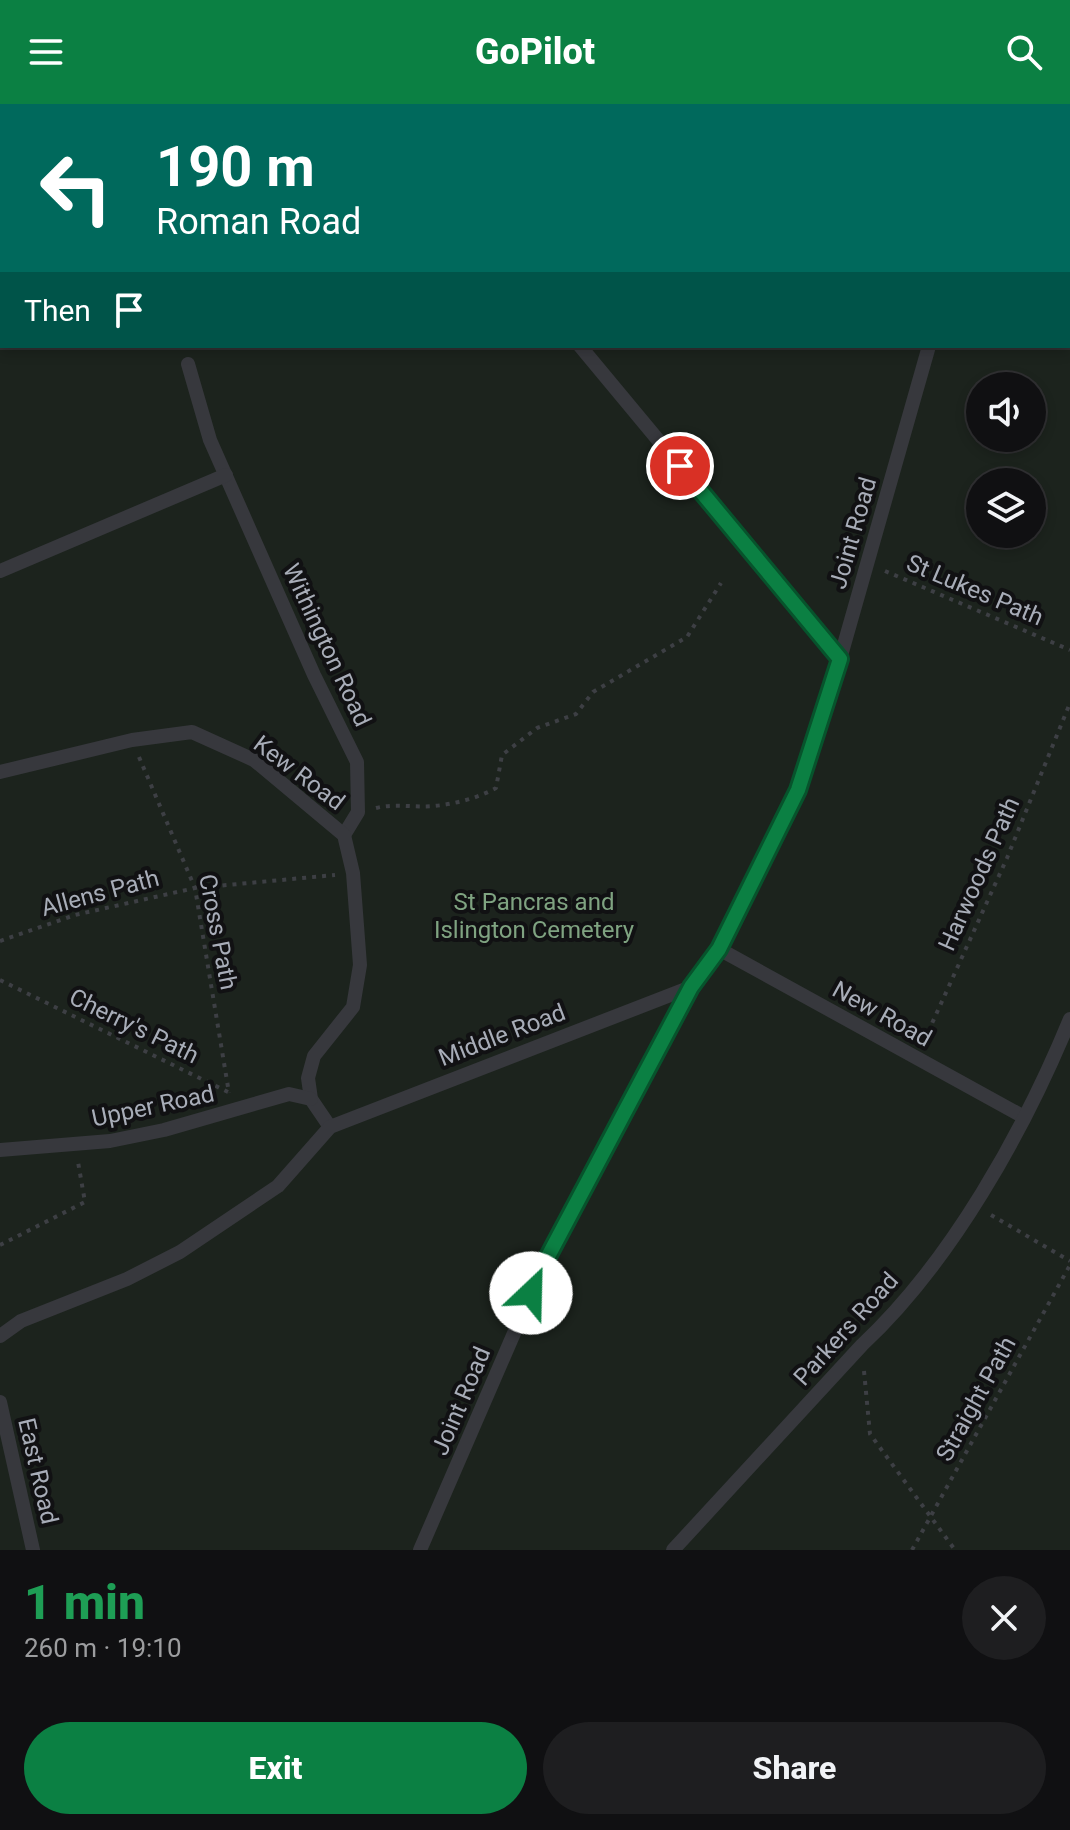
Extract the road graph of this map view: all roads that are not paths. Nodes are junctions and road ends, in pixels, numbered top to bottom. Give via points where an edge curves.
1 (582, 348) edge
2 (928, 348) edge
3 (188, 364) dead end
4 (226, 475) junction
5 (0, 571) edge
6 (840, 659) junction
7 (1, 772) edge
8 (344, 835) junction
9 (719, 949) junction
10 (691, 987) junction
11 (1070, 1019) edge
12 (1066, 1035) edge
13 (311, 1099) junction
14 (1024, 1117) junction
15 (330, 1127) junction
16 (0, 1150) edge
17 (0, 1336) edge
18 (0, 1402) edge
19 (33, 1550) edge
20 (420, 1550) edge
21 (673, 1550) edge

1 - 6 lane
2 - 6 lane, Joint Road
3 - 4 lane, Withington Road
4 - 5 lane
4 - 8 lane, Withington Road via 357,762 358,812
6 - 9 lane, Joint Road via 798,790
7 - 8 lane, Kew Road via 132,740 192,732 254,760
8 - 13 lane, Kew Road via 353,873 360,965 353,1007 314,1056 308,1078
9 - 10 lane, Joint Road
9 - 14 lane, New Road
10 - 15 lane, Middle Road
10 - 20 lane, Joint Road via 544,1264
11 - 12 lane, Parkers Road
12 - 14 lane, Parkers Road
13 - 15 lane
13 - 16 lane, Upper Road via 289,1094 110,1141
14 - 21 lane, Parkers Road via 975,1205 892,1317
15 - 17 lane via 278,1186 180,1252 21,1321
18 - 19 lane, East Road

